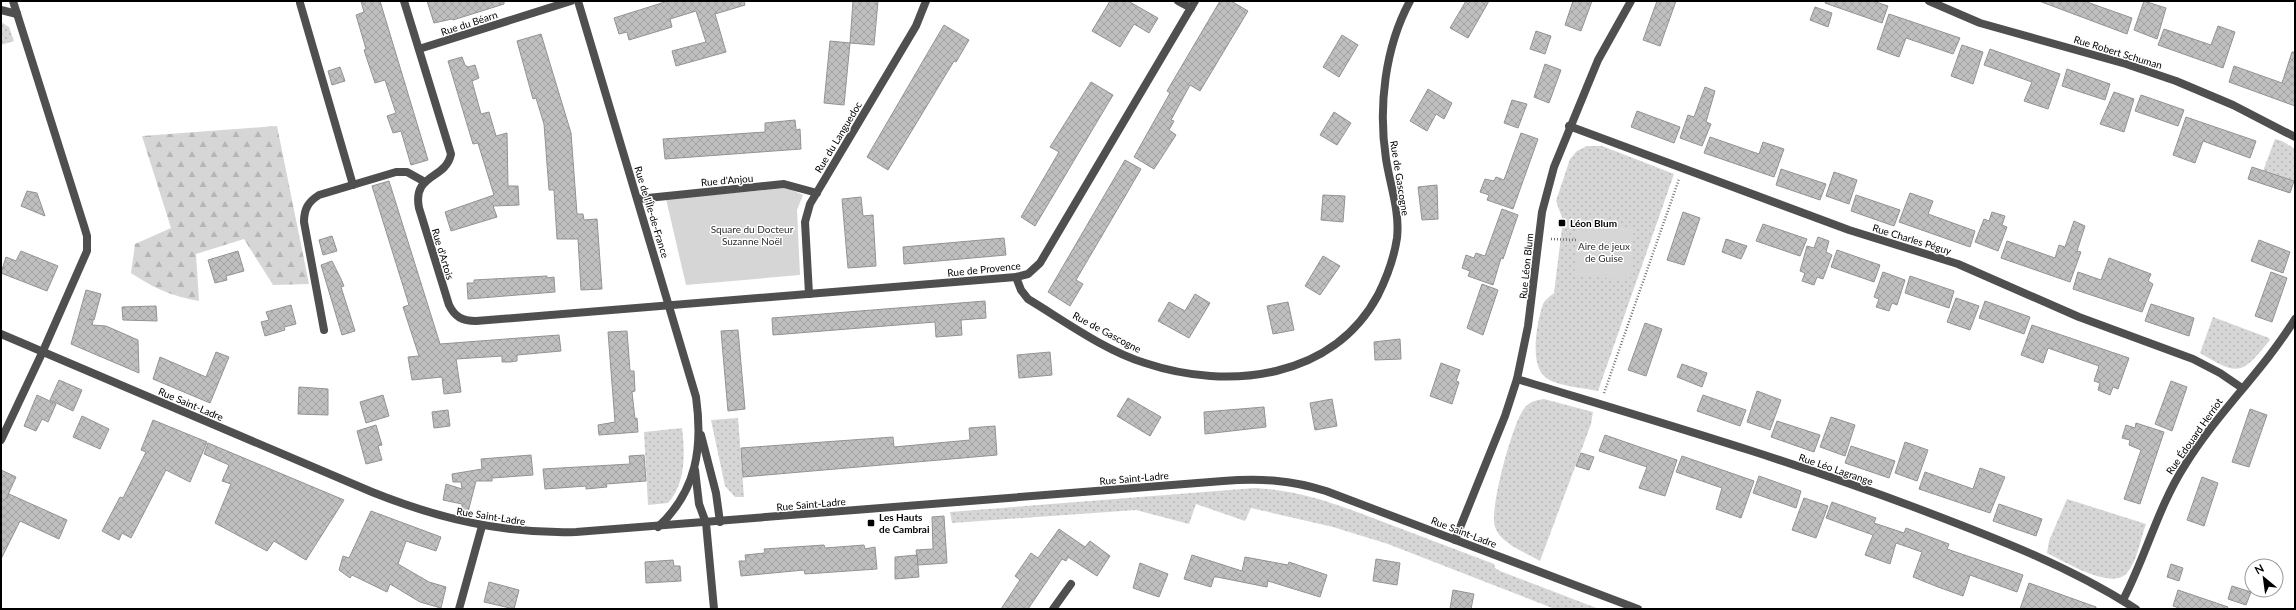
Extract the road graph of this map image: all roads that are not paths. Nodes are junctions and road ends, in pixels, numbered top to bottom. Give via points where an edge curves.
1 (13, 1) edge
2 (404, 1) edge
3 (571, 1) edge
4 (578, 1) edge
5 (926, 1) edge
6 (1178, 1) edge
7 (1410, 1) edge
8 (1631, 1) edge
9 (1929, 1) edge
10 (300, 3) dead end
11 (1193, 4) edge
12 (1, 10) edge
13 (17, 14) junction
14 (419, 50) junction
15 (1569, 126) junction
16 (2295, 137) edge
17 (424, 182) junction
18 (353, 185) junction
19 (817, 193) junction
20 (638, 199) junction
21 (1016, 277) junction
22 (809, 294) junction
23 (669, 304) junction
24 (2295, 319) edge
25 (324, 330) dead end
26 (2, 336) edge
27 (43, 351) junction
28 (1517, 380) junction
29 (2242, 388) junction
30 (699, 430) junction
31 (1, 440) edge
32 (695, 464) junction
33 (720, 522) junction
34 (706, 523) junction
35 (482, 526) junction
36 (658, 527) junction
37 (1455, 540) junction
38 (1071, 584) dead end
39 (2123, 600) junction
40 (459, 609) edge
41 (714, 609) edge
42 (1053, 609) edge
43 (1638, 609) edge
44 (2136, 609) edge

1 - 13 street
2 - 14 street
3 - 14 street, Rue du Béarn
4 - 20 street, Rue de l'Île-de-France
5 - 19 street, Rue du Languedoc via 916,26
6 - 11 street
7 - 21 street, Rue de Gascogne via 1391,53 1384,100 1384,149 1397,227 1394,253 1385,281 1372,305 1355,327 1331,347 1292,368 1258,375 1229,376 1173,371 1118,352 1028,300 1020,290
8 - 15 street, Rue Léon Blum via 1598,60
9 - 16 street, Rue Robert Schuman via 1980,23 2171,79 2233,105
10 - 18 street
11 - 21 street, Rue de Provence via 1040,263 1028,274
12 - 13 street
13 - 27 street via 84,226 87,244
14 - 17 street via 451,154 447,165
15 - 28 street, Rue Léon Blum via 1545,198 1528,326
15 - 29 street, Rue Charles Péguy via 1849,230 1958,264 2079,317 2193,359 2220,372
17 - 18 street via 402,171
17 - 23 street, Rue d'Artois via 418,194 419,208 446,298 456,316 476,321
18 - 25 street via 319,195 306,209 304,222
19 - 20 street, Rue d'Anjou via 784,184
19 - 22 street, Rue du Languedoc via 806,213 805,222
20 - 23 street, Rue de l'Île-de-France
21 - 22 street, Rue de Provence
22 - 23 street, Rue de Provence
23 - 30 street, Rue de l'Île-de-France via 693,386
24 - 29 street, Rue Édouard Herriot
26 - 27 street, Rue Saint-Ladre
27 - 31 street
27 - 35 street, Rue Saint-Ladre via 394,501 431,514
28 - 37 street, Rue Léon Blum
28 - 39 street, Rue Léo Lagrange via 1740,447 1939,517 2040,558
29 - 39 street, Rue Édouard Herriot via 2204,436 2172,485
30 - 32 street, Rue de l'Île-de-France
30 - 33 street, Rue de l'Île-de-France via 716,493
32 - 34 street, Rue de l'Île-de-France via 699,504
32 - 36 street, Rue de l'Île-de-France via 681,502
33 - 34 street, Rue Saint-Ladre
33 - 37 street, Rue Saint-Ladre via 1224,480 1268,479 1298,483 1326,491
34 - 36 street, Rue Saint-Ladre
34 - 41 street, Rue de l'Île-de-France
35 - 36 street, Rue Saint-Ladre via 555,533
35 - 40 street
37 - 43 street, Rue Saint-Ladre
38 - 42 street
39 - 44 street, Rue Léo Lagrange

